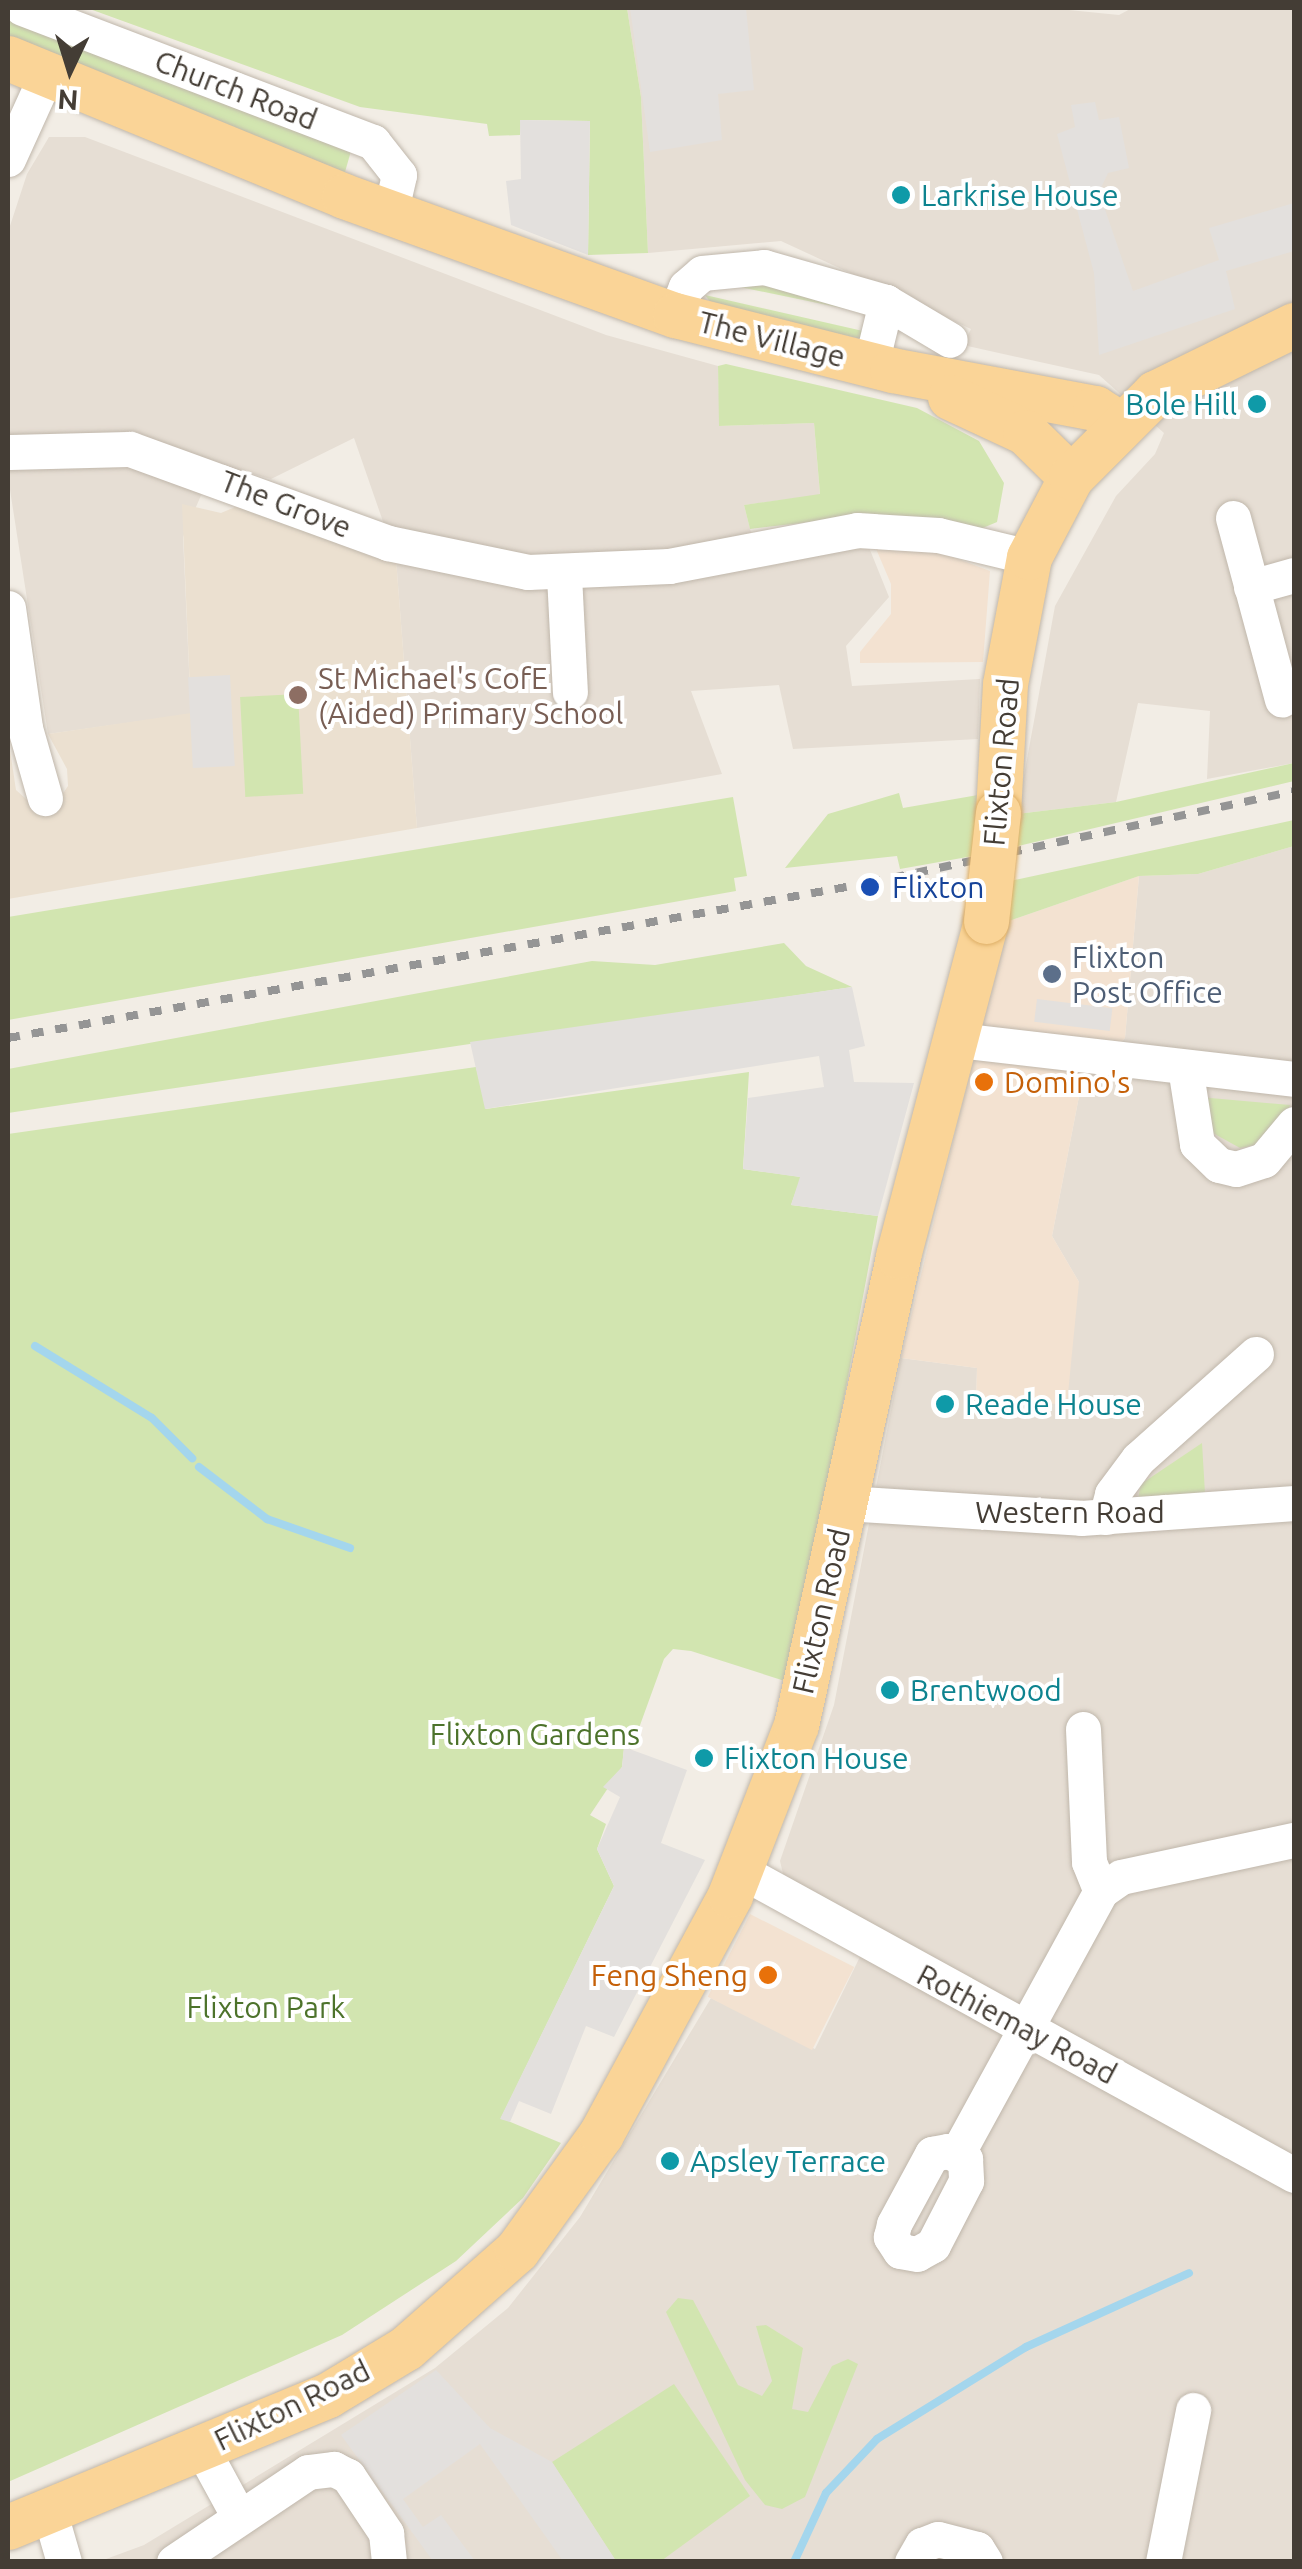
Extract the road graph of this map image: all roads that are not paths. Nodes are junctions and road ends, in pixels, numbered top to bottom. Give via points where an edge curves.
1 (22, 8) edge
2 (28, 66) edge
3 (8, 159) edge
4 (390, 213) junction
5 (886, 302) junction
6 (675, 315) junction
7 (1294, 325) edge
8 (950, 340) dead end
9 (882, 367) junction
10 (1119, 423) junction
11 (8, 452) edge
12 (1071, 477) junction
13 (1233, 518) dead end
14 (1028, 558) junction
15 (564, 575) junction
16 (1294, 575) edge
17 (1251, 587) junction
18 (8, 608) edge
19 (570, 692) dead end
20 (1282, 699) dead end
21 (45, 798) dead end
22 (957, 1040) junction
23 (1185, 1068) junction
24 (1294, 1079) edge
25 (1294, 1124) edge
26 (1256, 1354) dead end
27 (1294, 1503) edge
28 (845, 1504) junction
29 (1106, 1517) junction
30 (1082, 1729) dead end
31 (1294, 1840) edge
32 (741, 1871) junction
33 (1101, 1892) junction
34 (1022, 2026) junction
35 (958, 2152) dead end
36 (1294, 2174) edge
37 (1194, 2410) dead end
38 (202, 2449) junction
39 (49, 2510) junction
40 (238, 2514) junction
41 (8, 2527) edge
42 (64, 2562) edge
43 (174, 2562) edge
44 (389, 2562) edge
45 (912, 2562) edge
46 (986, 2562) edge
47 (1162, 2562) edge

1 - 4 street, Church Road via 374,142 400,174
2 - 3 street
2 - 4 main road, Church Road
4 - 6 main road, Church Road
5 - 6 street, The Village via 764,266 729,266 690,281
5 - 8 street, The Village
5 - 9 street, The Village
6 - 9 main road, The Village
7 - 10 main road, Flixton Road via 1155,393
9 - 10 main road, The Village via 1095,408
9 - 12 main road, The Village via 1025,432
10 - 12 main road, Flixton Road
11 - 15 street, The Grove via 130,450 388,544 480,566
12 - 14 main road, Flixton Road
13 - 17 street
14 - 15 street, The Grove via 938,534 890,530 782,542 670,566
14 - 22 main road, Flixton Road, bridge via 1005,684 986,921
15 - 19 street
16 - 17 street
17 - 20 street
18 - 21 street via 25,728
22 - 23 street
22 - 28 main road, Flixton Road via 898,1256
23 - 24 street
23 - 25 street via 1198,1144 1220,1165 1236,1169 1264,1160
26 - 29 street via 1138,1459 1112,1494
27 - 29 street, Western Road
28 - 29 street, Western Road
28 - 32 main road, Flixton Road via 796,1724
30 - 33 street via 1089,1862
31 - 33 street via 1121,1877
32 - 34 street, Rothiemay Road
32 - 38 main road, Flixton Road via 601,2134 517,2250 406,2348 328,2395
33 - 34 street
34 - 35 street
34 - 36 street, Rothiemay Road
37 - 47 street
38 - 39 main road, Flixton Road
38 - 40 street
39 - 41 main road, Flixton Road
39 - 42 street
40 - 43 street
40 - 44 street via 308,2472 334,2470 348,2476 386,2533
45 - 46 street via 922,2545 938,2540 977,2549

